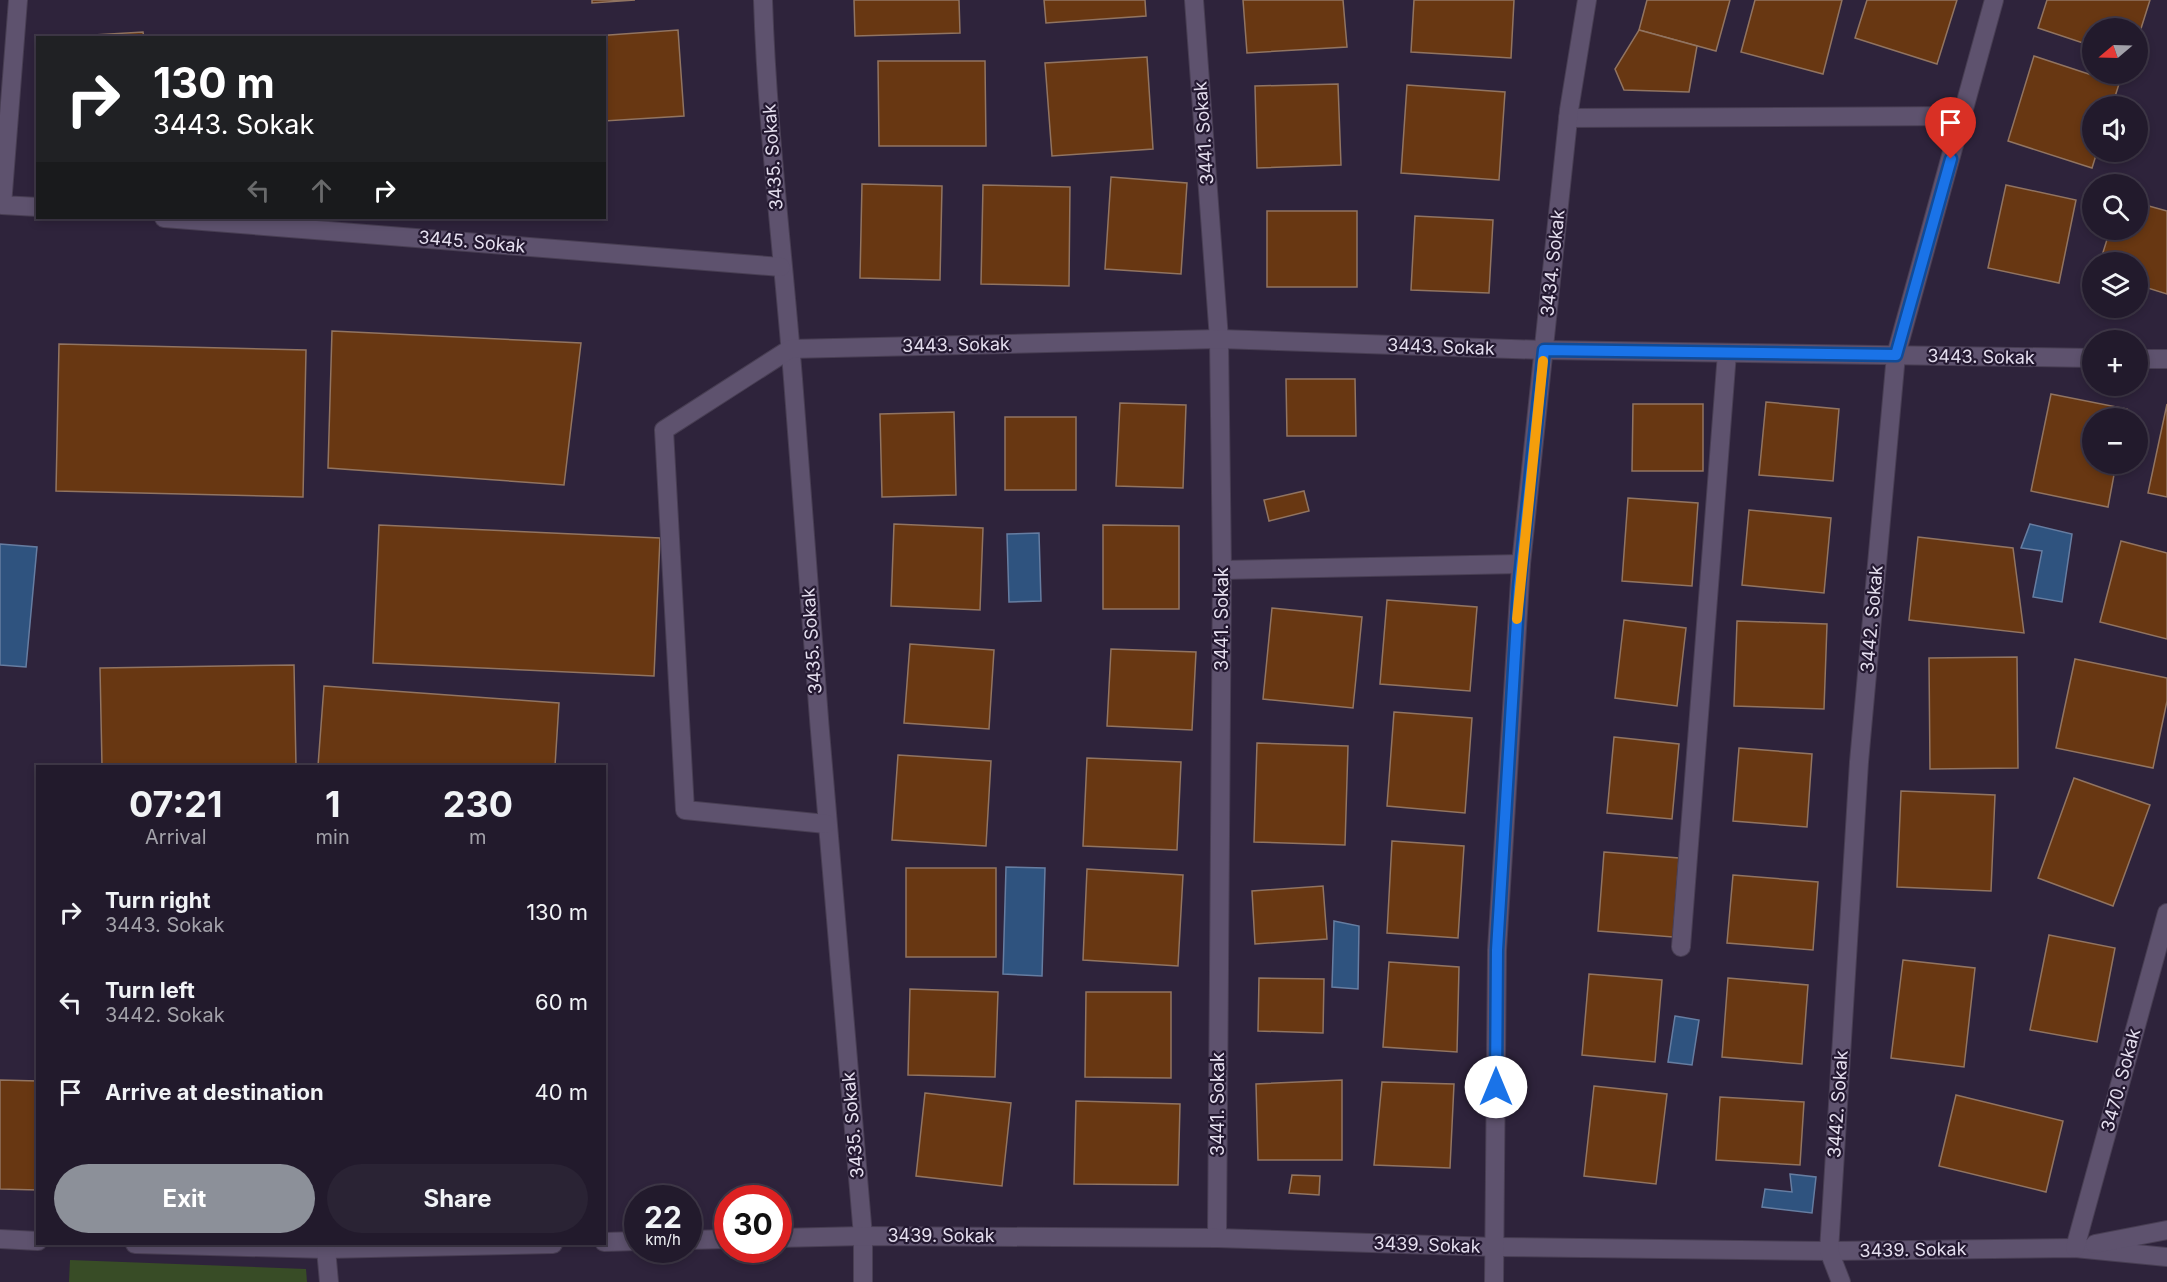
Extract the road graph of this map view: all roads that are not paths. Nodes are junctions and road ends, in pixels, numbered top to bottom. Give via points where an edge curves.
1 (18, 0) edge
2 (763, 0) edge
3 (1194, 0) edge
4 (1587, 0) edge
5 (1994, 0) edge
6 (1963, 116) junction
7 (1568, 118) junction
8 (36, 207) edge
9 (177, 219) edge
10 (781, 267) junction
11 (1219, 339) junction
12 (790, 349) junction
13 (1544, 350) junction
14 (1727, 353) junction
15 (1896, 355) junction
16 (2082, 358) edge
17 (2148, 359) edge
18 (2167, 359) edge
19 (1521, 564) junction
20 (1222, 570) junction
21 (826, 824) junction
22 (2167, 913) edge
23 (1681, 947) dead end
24 (2167, 1230) edge
25 (863, 1236) junction
26 (792, 1238) edge
27 (1217, 1238) junction
28 (0, 1239) edge
29 (36, 1241) edge
30 (624, 1241) edge
31 (606, 1242) edge
32 (173, 1245) edge
33 (508, 1245) edge
34 (1495, 1247) junction
35 (2075, 1248) junction
36 (326, 1249) junction
37 (1829, 1251) junction
38 (2167, 1257) edge
39 (328, 1282) edge
40 (863, 1282) edge
41 (1494, 1282) edge
42 (1841, 1282) edge

1 - 8 street via 2,205
2 - 10 street, 3435. Sokak
3 - 11 street, 3441. Sokak
4 - 7 street, 3434. Sokak
5 - 6 street, 3442. Sokak
6 - 7 street
6 - 15 street, 3442. Sokak
7 - 13 street, 3434. Sokak
9 - 10 street, 3445. Sokak
10 - 12 street, 3435. Sokak
11 - 12 street, 3443. Sokak
11 - 13 street, 3443. Sokak
11 - 20 street, 3441. Sokak
12 - 21 street, 3435. Sokak
12 - 21 street via 664,430 685,810
13 - 14 street, 3443. Sokak
13 - 19 street, 3434. Sokak
14 - 15 street, 3443. Sokak
14 - 23 street
15 - 16 street, 3443. Sokak
15 - 37 street, 3442. Sokak via 1859,762
17 - 18 street
19 - 20 street
19 - 34 street, 3434. Sokak via 1497,950
20 - 27 street, 3441. Sokak
21 - 25 street, 3435. Sokak
22 - 35 street, 3470. Sokak
24 - 35 street
25 - 26 street, 3439. Sokak
25 - 27 street, 3439. Sokak
25 - 40 street, 3435. Sokak
27 - 34 street, 3439. Sokak
28 - 29 street
30 - 31 street
32 - 36 street
33 - 36 street
34 - 37 street, 3439. Sokak
34 - 41 street, 3434. Sokak
35 - 37 street, 3439. Sokak
35 - 38 street
36 - 39 street
37 - 42 street

